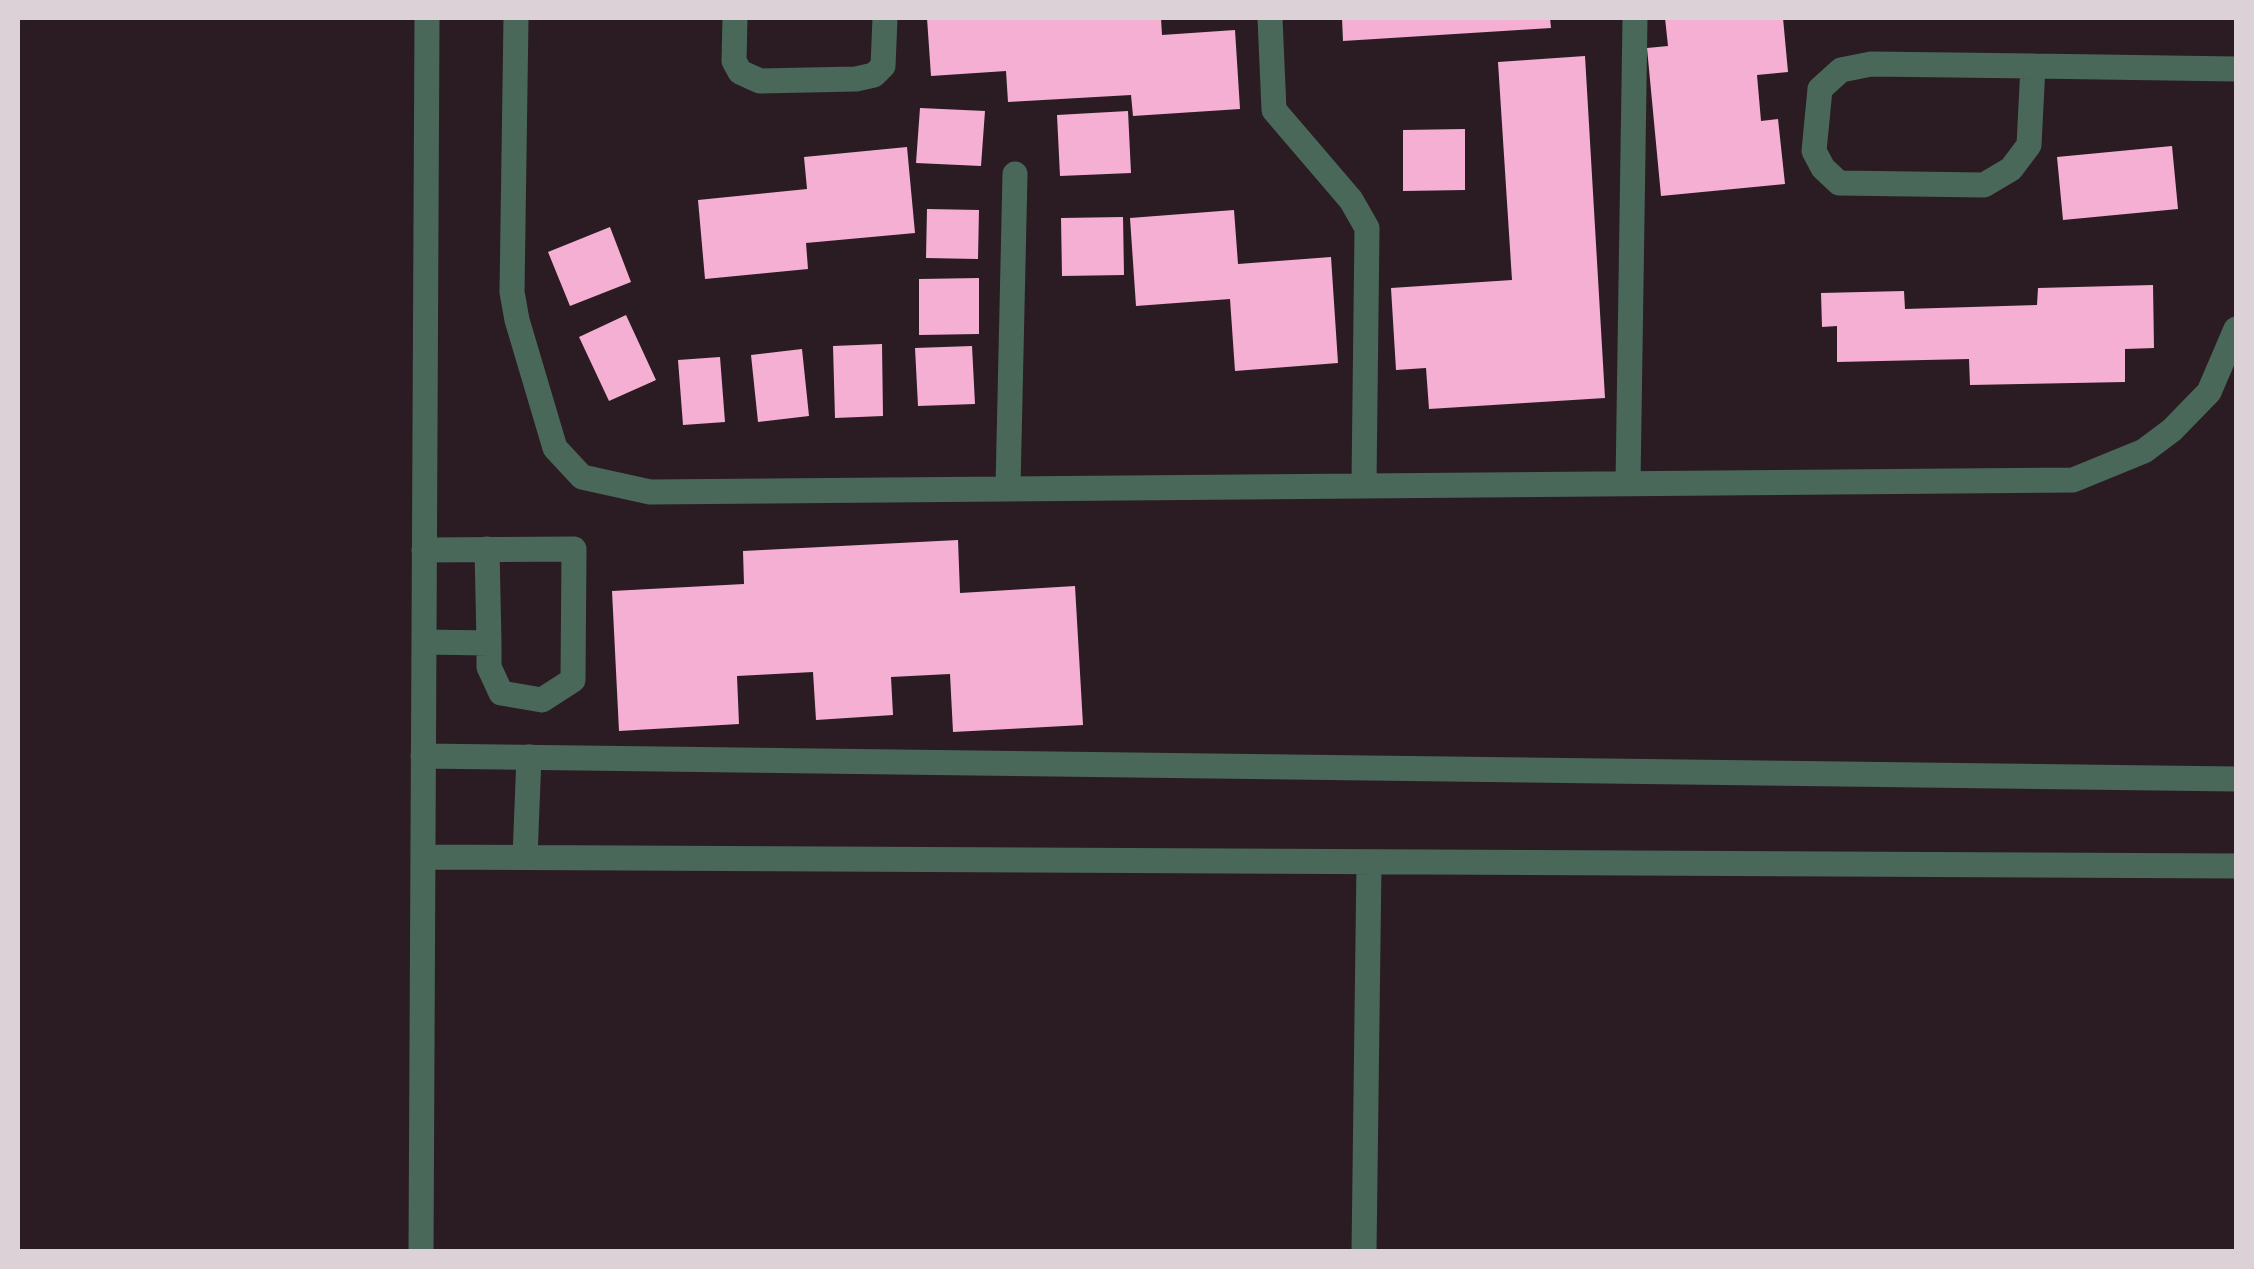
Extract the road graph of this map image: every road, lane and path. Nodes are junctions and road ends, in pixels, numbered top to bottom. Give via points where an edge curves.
1 (427, 18) edge
2 (516, 18) edge
3 (735, 18) edge
4 (885, 18) edge
5 (1270, 18) edge
6 (1635, 18) edge
7 (2033, 66) junction
8 (2236, 69) edge
9 (1015, 174) dead end
10 (2236, 329) edge
11 (1628, 482) junction
12 (1364, 484) junction
13 (1008, 487) junction
14 (424, 550) junction
15 (487, 550) junction
16 (424, 642) junction
17 (490, 643) junction
18 (423, 756) junction
19 (528, 758) junction
20 (2236, 779) edge
21 (423, 857) junction
22 (526, 857) junction
23 (1369, 862) junction
24 (2236, 866) edge
25 (421, 1252) edge
26 (1364, 1252) edge

1 - 14 street
2 - 13 street via 512,292 555,448 582,477 650,492
3 - 4 street via 734,61 740,72 760,81 874,74 883,66
5 - 12 street via 1274,110 1352,200 1367,228
6 - 11 street
7 - 7 street via 1871,64 1841,70 1820,89 1814,150 1839,183 1984,185 2011,169 2029,145
7 - 8 street
9 - 13 street
10 - 11 street via 2209,392 2172,430 2144,452 2073,480
11 - 12 street
12 - 13 street
14 - 15 street
14 - 16 street
15 - 17 street
15 - 17 street via 574,549 573,680 542,700 501,692 489,667
16 - 17 street
16 - 18 street
18 - 19 street
18 - 21 street
19 - 20 street
19 - 22 street
21 - 22 street
21 - 25 street
22 - 23 street
23 - 24 street
23 - 26 street

